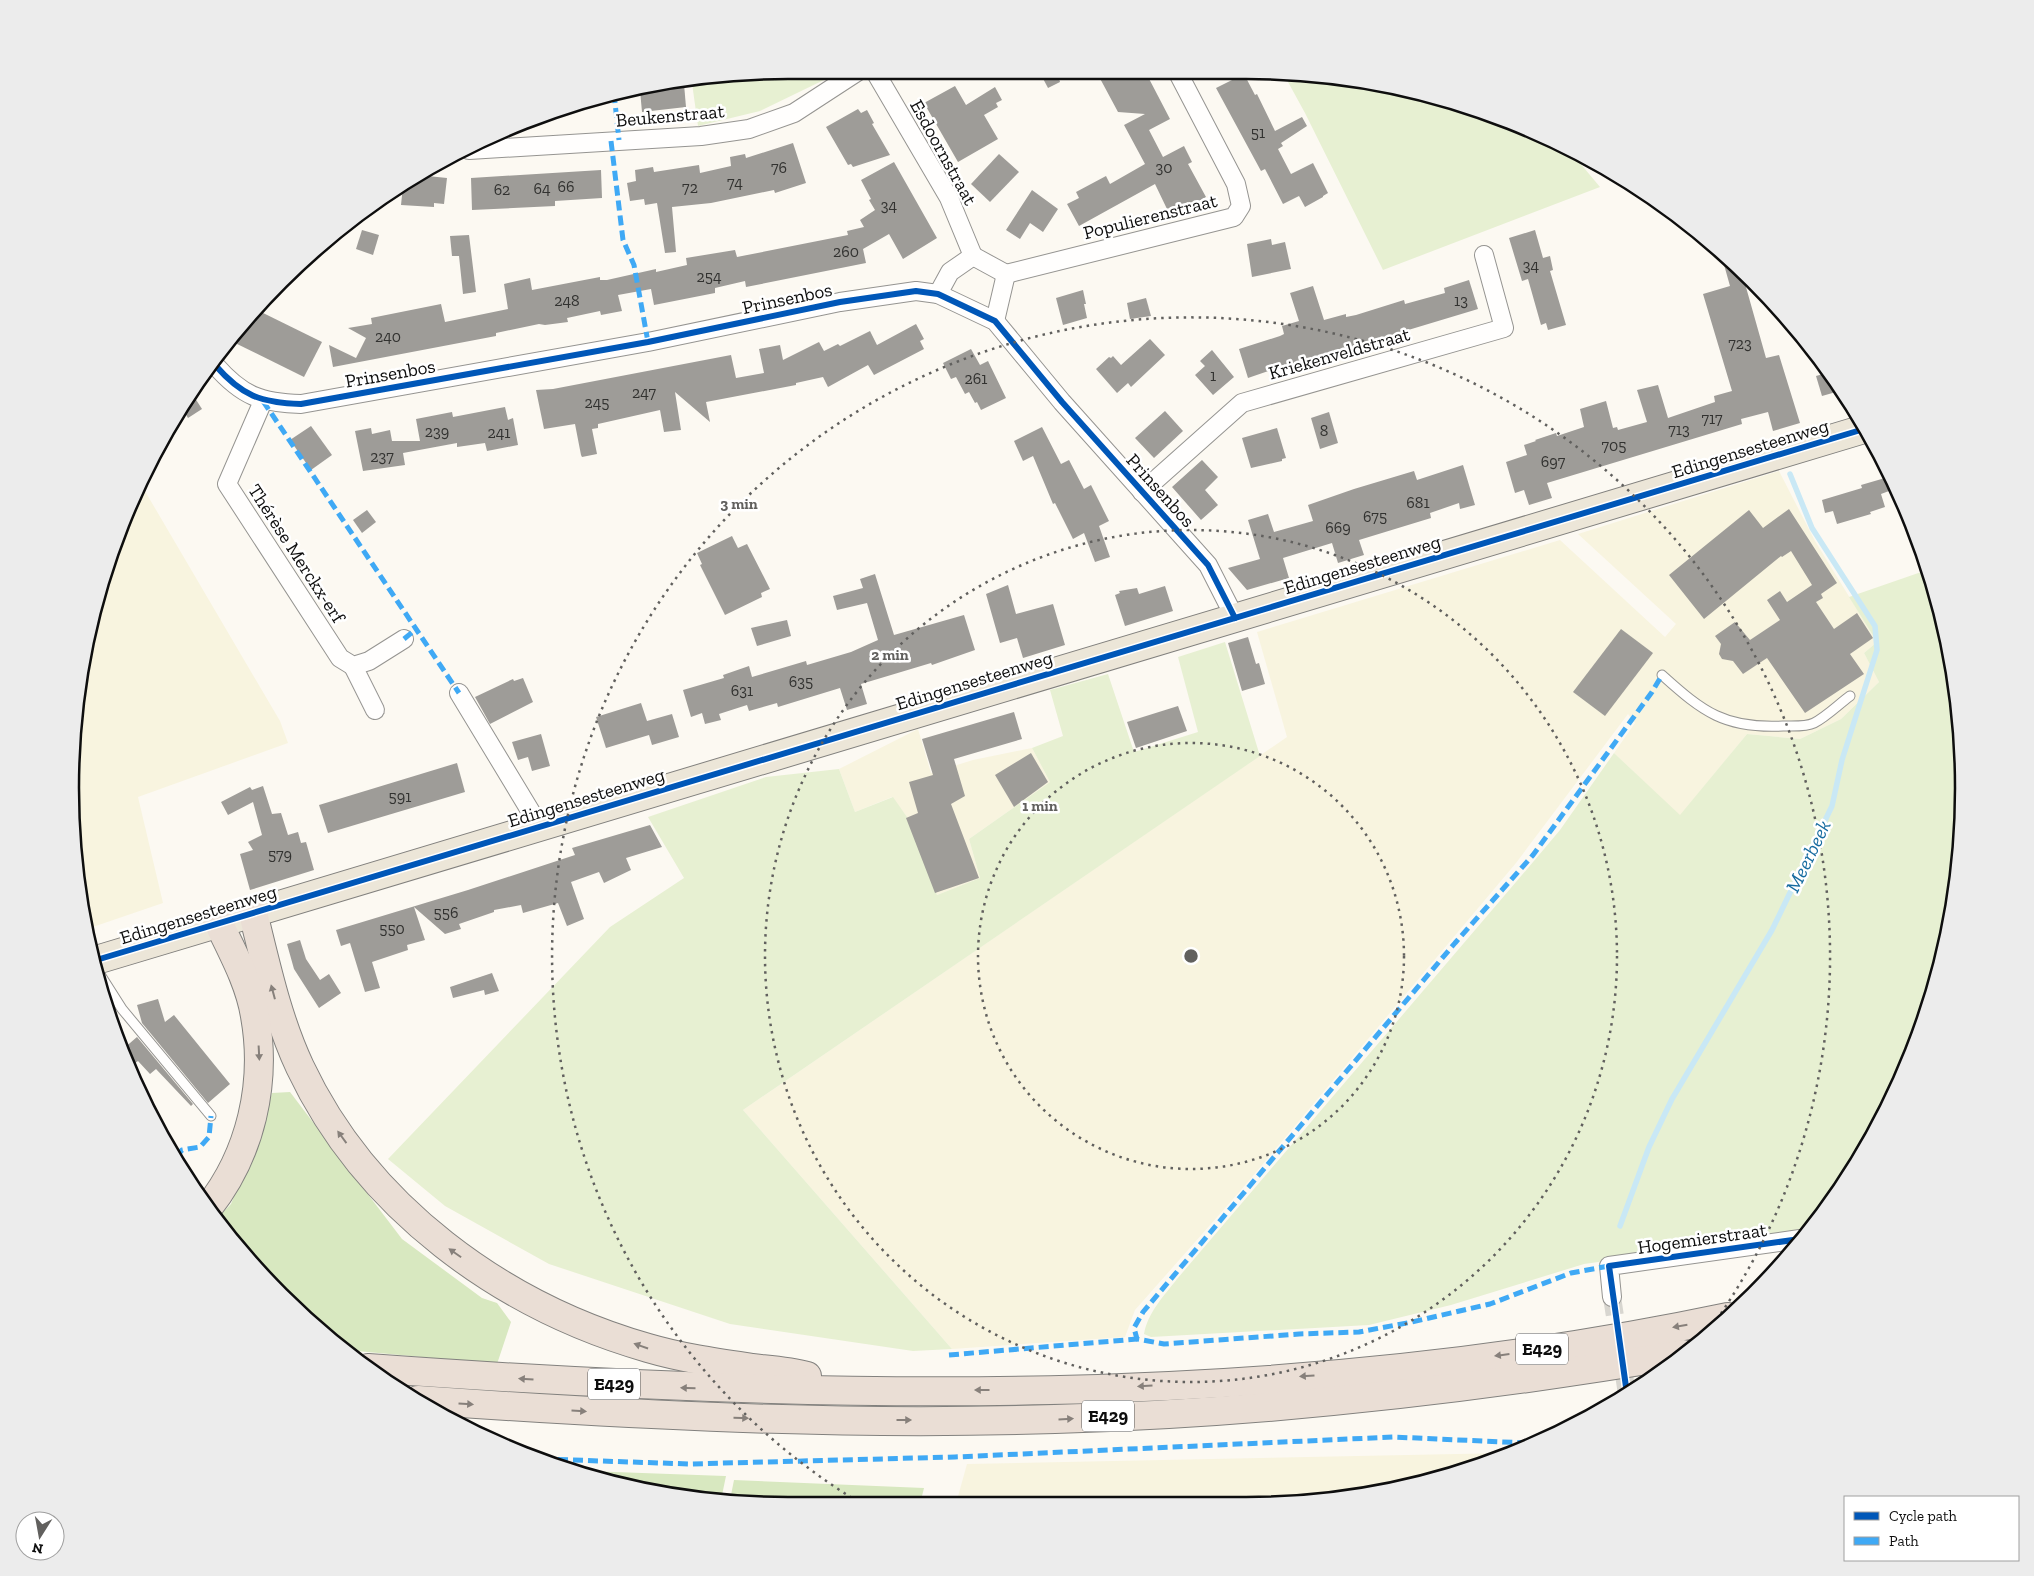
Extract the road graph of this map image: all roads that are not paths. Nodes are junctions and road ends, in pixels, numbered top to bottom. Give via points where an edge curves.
1 (846, 79) edge
2 (879, 79) edge
3 (1181, 79) edge
4 (480, 149) edge
5 (1484, 255) dead end
6 (973, 256) junction
7 (1006, 274) junction
8 (938, 294) junction
9 (994, 321) junction
10 (217, 367) edge
11 (264, 401) junction
12 (1859, 431) edge
13 (1142, 492) junction
14 (1234, 618) junction
15 (404, 639) dead end
16 (353, 666) junction
17 (1662, 675) dead end
18 (459, 694) dead end
19 (1850, 696) dead end
20 (375, 710) dead end
21 (540, 827) junction
22 (253, 913) junction
23 (219, 924) junction
24 (100, 959) edge
25 (107, 986) edge
26 (211, 1116) dead end
27 (213, 1203) edge
28 (1792, 1240) edge
29 (1612, 1297) tunnel mouth
30 (1716, 1319) edge
31 (1671, 1356) edge
32 (381, 1369) edge
33 (860, 1391) junction
34 (431, 1401) edge

1 - 4 street, Beukenstraat via 794,113 748,128 701,136
2 - 6 street, Esdoornstraat via 948,198
3 - 7 street, Populierenstraat via 1236,184 1241,206 1234,217
5 - 13 street, Kriekenveldstraat via 1504,328 1242,403
6 - 7 street
6 - 8 street via 950,272
7 - 9 street
8 - 9 street, Prinsenbos
8 - 11 street, Prinsenbos via 916,291 840,302 648,342 301,404
9 - 13 street, Prinsenbos
10 - 11 street, Prinsenbos via 236,386
11 - 16 street, Thérèse Merckx-erf via 227,484 340,658
12 - 14 main road, Edingensesteenweg
13 - 14 street, Prinsenbos via 1208,566
14 - 21 main road, Edingensesteenweg
15 - 16 street via 369,661
16 - 20 street, Thérèse Merckx-erf
17 - 19 lane via 1702,709 1748,726 1813,724
18 - 21 street, Edingensesteenweg
21 - 22 main road, Edingensesteenweg
22 - 23 main road, Edingensesteenweg
33 -> 22 highway via 800,1374 719,1363 649,1348 588,1328 495,1281 441,1243 407,1214 365,1168 331,1123 300,1067 278,1012
23 - 24 main road, Edingensesteenweg
23 -> 27 highway via 242,972 255,1015 259,1057 258,1091 250,1128 237,1161
25 - 26 lane via 122,1010
28 - 29 street, Hogemierstraat via 1609,1266
30 -> 33 highway, E429 via 1525,1352 1356,1373 1056,1390
34 -> 31 highway, E429 via 685,1417 1055,1419 1358,1399 1501,1382
33 -> 32 highway, E429 via 682,1387

